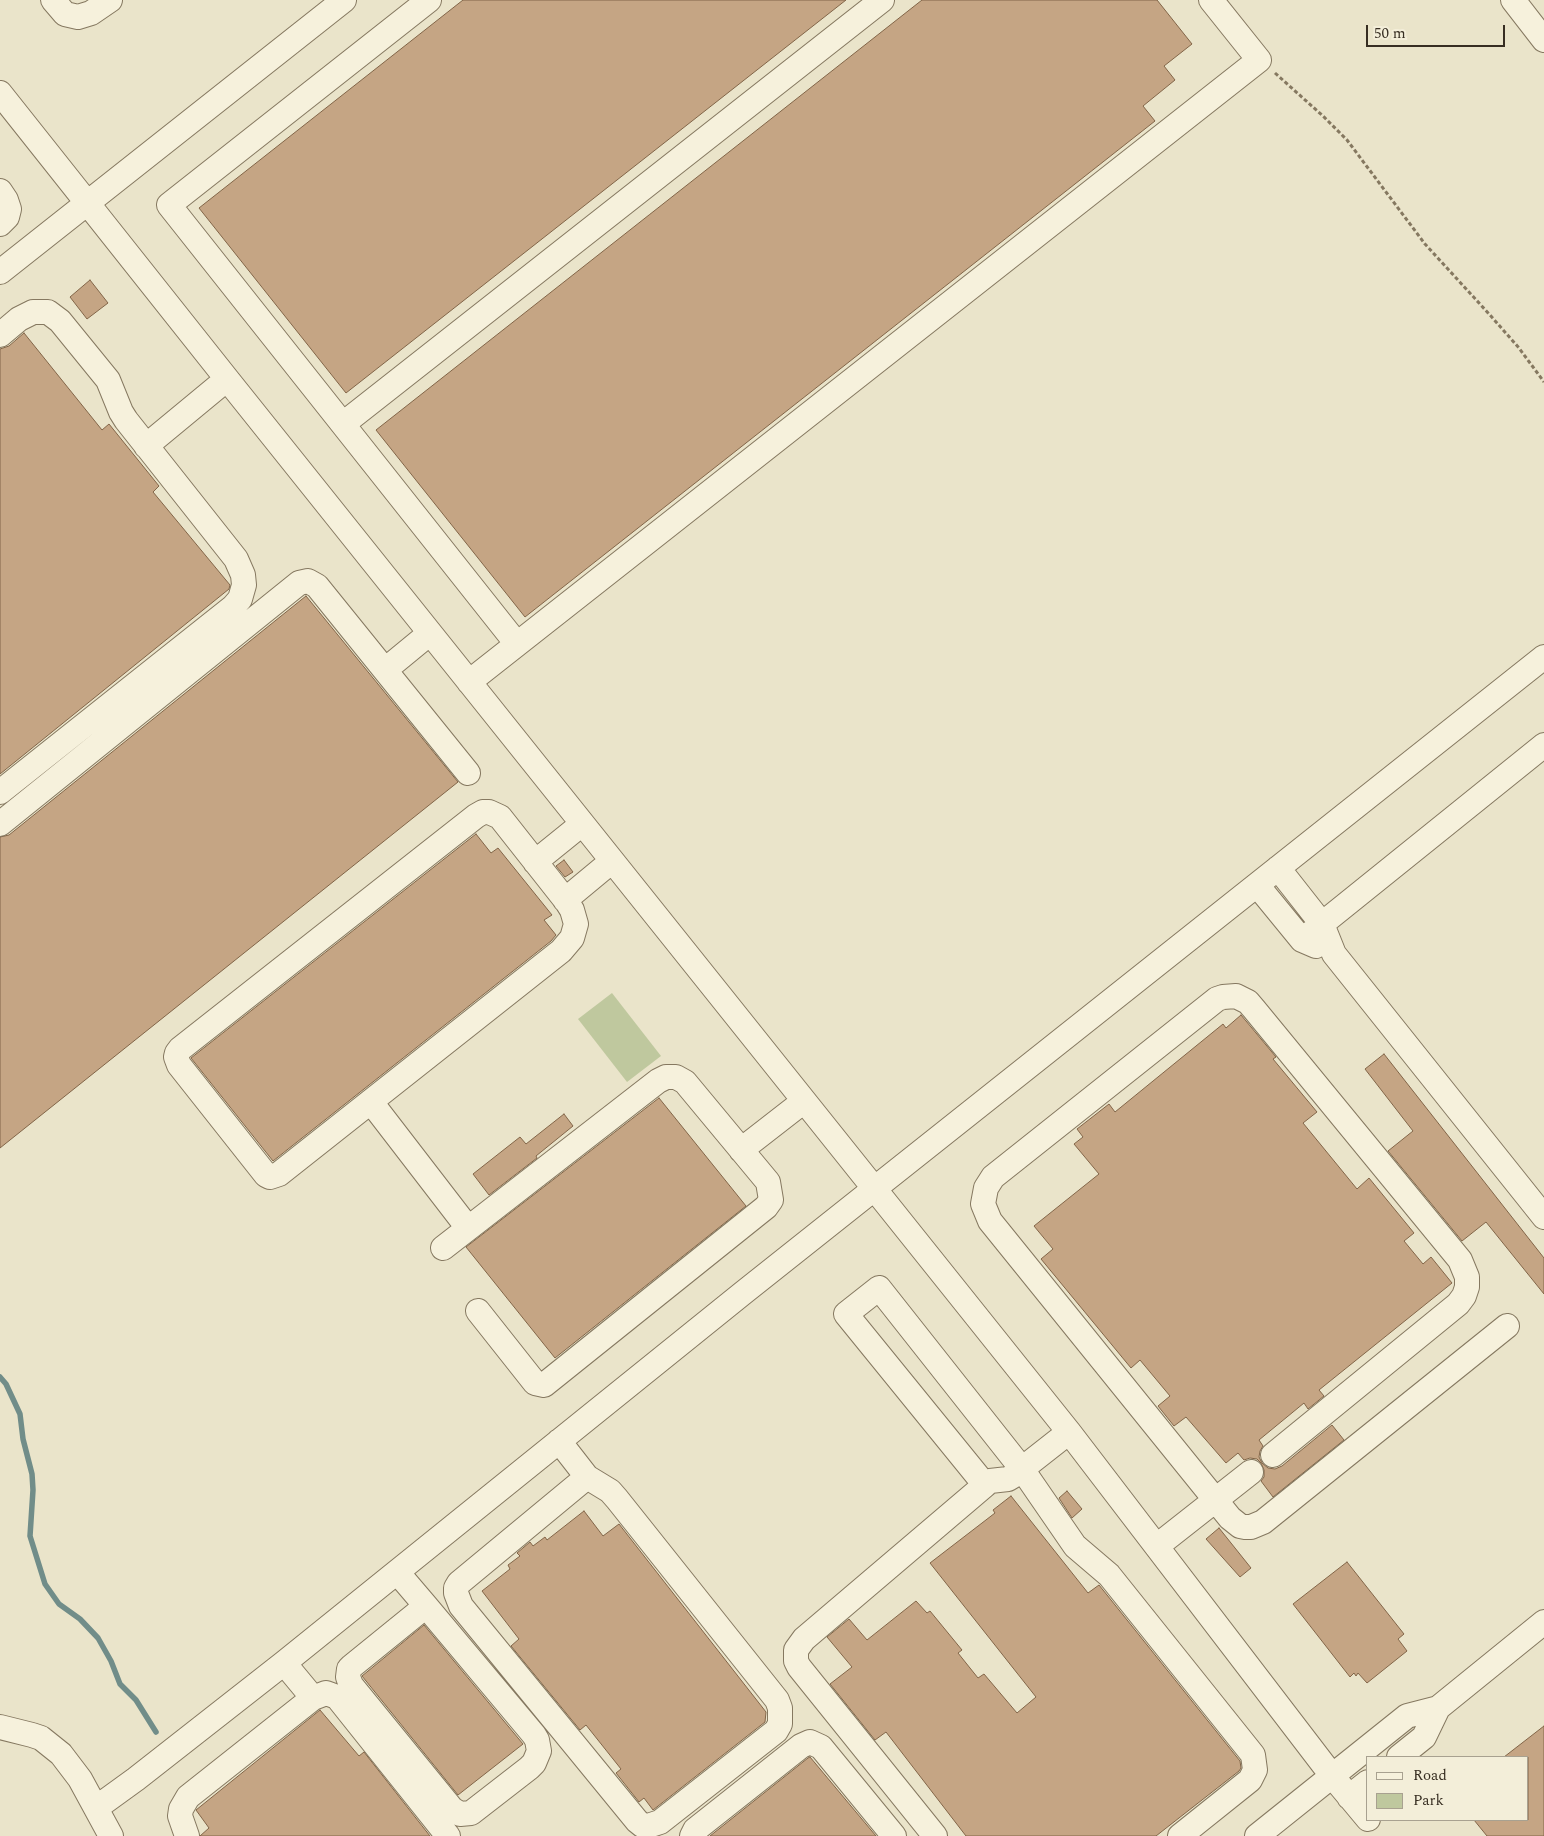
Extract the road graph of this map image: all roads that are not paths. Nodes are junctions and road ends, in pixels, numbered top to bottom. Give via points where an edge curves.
1 (52, 0) edge
2 (110, 0) edge
3 (344, 0) edge
4 (882, 0) edge
5 (1211, 0) edge
6 (1513, 0) edge
7 (418, 3) edge
8 (1544, 40) edge
9 (0, 93) edge
10 (7, 117) edge
11 (0, 191) edge
12 (87, 202) junction
13 (0, 224) edge
14 (0, 272) edge
15 (0, 334) edge
16 (227, 379) junction
17 (343, 424) junction
18 (146, 446) junction
19 (430, 633) junction
20 (517, 644) junction
21 (1544, 657) edge
22 (385, 670) junction
23 (469, 682) junction
24 (1544, 745) edge
25 (468, 773) dead end
26 (0, 792) edge
27 (0, 824) edge
28 (582, 824) junction
29 (612, 861) junction
30 (535, 862) junction
31 (1278, 868) junction
32 (1257, 885) junction
33 (565, 900) junction
34 (1322, 924) junction
35 (1302, 940) junction
36 (1334, 954) junction
37 (804, 1101) junction
38 (371, 1102) junction
39 (741, 1150) junction
40 (875, 1189) junction
41 (1544, 1218) edge
42 (468, 1228) junction
43 (443, 1248) dead end
44 (478, 1311) dead end
45 (1507, 1326) dead end
46 (1069, 1432) junction
47 (560, 1441) junction
48 (1273, 1455) dead end
49 (1022, 1470) junction
50 (1251, 1472) dead end
51 (588, 1477) junction
52 (985, 1485) junction
53 (1216, 1500) junction
54 (1156, 1546) junction
55 (397, 1572) junction
56 (426, 1606) junction
57 (1544, 1622) edge
58 (284, 1663) junction
59 (313, 1698) junction
60 (1438, 1708) junction
61 (0, 1727) edge
62 (1400, 1756) edge
63 (1333, 1777) junction
64 (1366, 1784) edge
65 (1350, 1797) junction
66 (96, 1808) junction
67 (1366, 1817) edge
68 (1369, 1821) edge
69 (111, 1836) edge
70 (186, 1836) edge
71 (448, 1836) edge
72 (692, 1836) edge
73 (894, 1836) edge
74 (935, 1836) edge
75 (1180, 1836) edge
76 (1257, 1836) edge
77 (1381, 1836) edge

1 - 2 street via 65,14 78,17 91,13
3 - 12 street
4 - 17 street
5 - 20 street via 1259,60
6 - 8 street
7 - 17 street via 168,206
9 - 10 street
10 - 12 street
11 - 13 street via 10,209
12 - 14 street
12 - 16 street
15 - 18 street via 33,312 54,315 104,372 120,412
16 - 18 street
16 - 19 street
17 - 20 street
18 - 26 street via 236,559 243,575 243,592 233,607
19 - 22 street
19 - 23 street
20 - 23 street
21 - 31 street
22 - 25 street
22 - 27 street via 317,586 308,581 302,582
23 - 28 street
24 - 34 street
28 - 29 street
28 - 30 street
29 - 33 street
29 - 37 street
30 - 33 street
30 - 38 street via 495,814 489,812 476,816 180,1049 176,1057 179,1065 270,1177 279,1174
31 - 32 street
31 - 34 street
32 - 35 street
32 - 40 street
33 - 38 street via 576,924 567,945
34 - 35 street
34 - 36 street
35 - 36 street
36 - 41 street
37 - 39 street
37 - 40 street
38 - 42 street
39 - 42 street via 685,1082 666,1077
39 - 44 street via 768,1182 771,1200 766,1207 547,1383 535,1383
40 - 46 street
40 - 47 street
42 - 43 street
45 - 53 street via 1263,1522 1251,1527 1240,1526
46 - 49 street
46 - 54 street
47 - 51 street
47 - 55 street
48 - 53 street via 1458,1304 1464,1296 1467,1277 1460,1260 1254,1009 1242,998 1230,995 1217,999 993,1177 986,1188 983,1204 990,1221
49 - 52 street via 1008,1479 990,1481
49 - 52 street via 879,1288 846,1314
49 - 75 street via 1076,1546 1109,1575 1253,1755 1255,1770 1250,1780
50 - 53 street
51 - 51 street via 617,1499 777,1700 780,1708 780,1724 776,1731 660,1822 648,1826 637,1821 461,1606 456,1593 459,1582
52 - 74 street via 804,1640 796,1654 799,1667
53 - 54 street
54 - 63 street
55 - 56 street
55 - 58 street
56 - 56 street via 534,1735 539,1746 537,1758 530,1768 471,1813 460,1814 452,1809 351,1686 348,1677 352,1666
57 - 60 street
58 - 59 street
58 - 66 street
59 - 70 street via 188,1797 180,1816
59 - 71 street via 326,1693 337,1697
60 - 62 street via 1424,1736
60 - 63 street via 1407,1716
61 - 66 street via 32,1734 55,1748 77,1775
63 - 65 street
63 - 76 street
64 - 65 street
65 - 67 street
66 - 69 street
68 - 77 street
72 - 73 street via 703,1824 810,1742 821,1747

